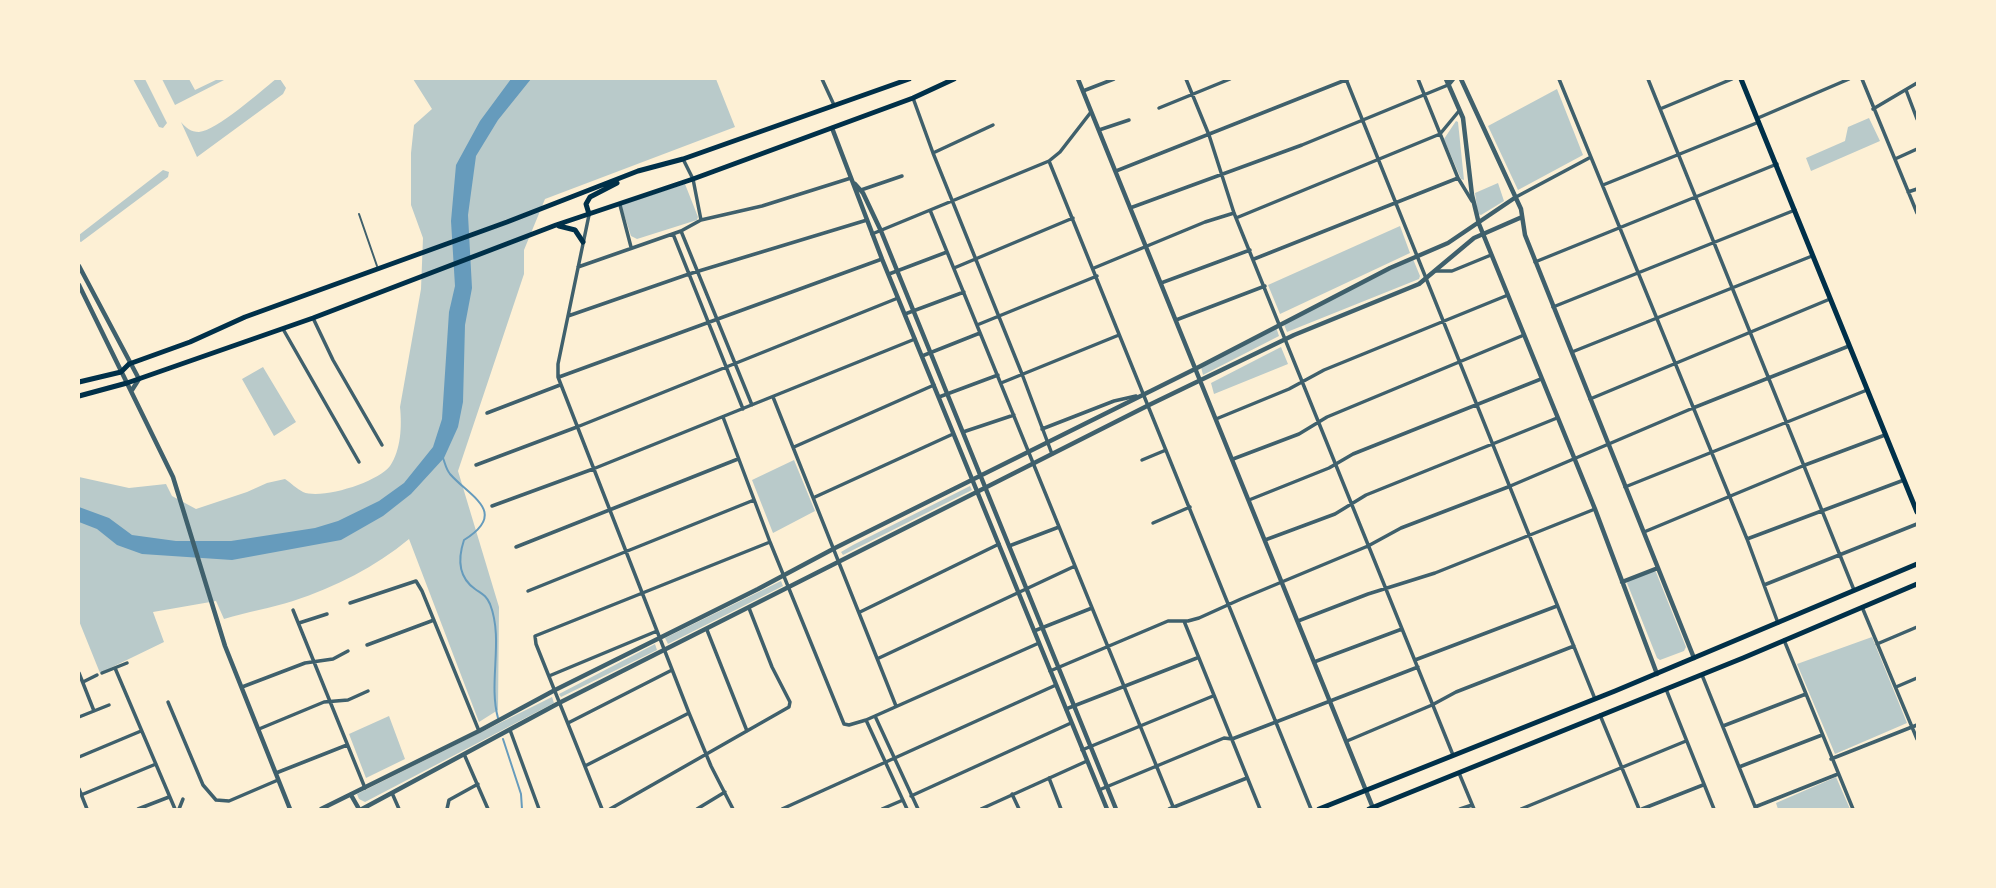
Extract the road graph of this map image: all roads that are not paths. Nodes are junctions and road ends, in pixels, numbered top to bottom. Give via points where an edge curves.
1 (822, 79) edge
2 (909, 79) edge
3 (954, 79) edge
4 (1078, 79) edge
5 (1114, 79) edge
6 (1186, 79) edge
7 (1230, 79) edge
8 (1347, 79) edge
9 (1418, 79) edge
10 (1446, 79) edge
11 (1453, 79) edge
12 (1461, 79) edge
13 (1559, 79) edge
14 (1648, 79) edge
15 (1732, 79) edge
16 (1741, 79) edge
17 (1849, 79) edge
18 (1862, 79) edge
19 (901, 80) edge
20 (1917, 83) edge
21 (1448, 85) junction
22 (1906, 90) junction
23 (1083, 91) junction
24 (1193, 94) junction
25 (1425, 95) junction
26 (914, 97) junction
27 (834, 105) junction
28 (1159, 108) dead end
29 (1660, 109) junction
30 (1873, 109) junction
31 (1460, 110) junction
32 (1091, 112) junction
33 (1917, 119) edge
34 (1129, 120) dead end
35 (1361, 120) junction
36 (1758, 120) junction
37 (993, 125) dead end
38 (832, 128) junction
39 (1099, 130) junction
40 (1440, 134) junction
41 (1209, 135) junction
42 (1917, 149) edge
43 (933, 153) junction
44 (1678, 155) junction
45 (1591, 157) junction
46 (683, 159) junction
47 (1895, 159) junction
48 (1379, 160) junction
49 (1049, 161) junction
50 (1777, 164) junction
51 (1116, 170) junction
52 (638, 172) junction
53 (1221, 175) junction
54 (902, 176) dead end
55 (1458, 178) junction
56 (693, 179) junction
57 (853, 181) junction
58 (1603, 185) junction
59 (1917, 189) edge
60 (858, 190) junction
61 (1908, 192) junction
62 (1516, 197) junction
63 (1695, 197) junction
64 (951, 201) junction
65 (1395, 202) junction
66 (1474, 204) junction
67 (620, 205) junction
68 (1130, 208) junction
69 (1796, 209) junction
70 (930, 210) junction
71 (1917, 213) edge
72 (359, 214) dead end
73 (589, 214) junction
74 (1235, 215) junction
75 (1522, 217) junction
76 (1073, 218) junction
77 (701, 220) junction
78 (867, 220) junction
79 (1479, 224) junction
80 (556, 225) junction
81 (1620, 227) junction
82 (681, 231) junction
83 (880, 231) junction
84 (1483, 233) junction
85 (673, 234) junction
86 (872, 234) junction
87 (583, 242) junction
88 (1714, 243) junction
89 (1146, 246) junction
90 (631, 247) junction
91 (1250, 250) junction
92 (947, 251) junction
93 (1491, 255) junction
94 (1814, 255) junction
95 (1417, 256) junction
96 (882, 259) junction
97 (976, 259) junction
98 (1254, 259) junction
99 (1535, 262) junction
100 (79, 266) edge
101 (578, 267) junction
102 (954, 268) junction
103 (1094, 268) junction
104 (378, 270) junction
105 (897, 271) junction
106 (1436, 271) junction
107 (1638, 271) junction
108 (698, 272) junction
109 (689, 274) junction
110 (889, 274) junction
111 (1097, 276) junction
112 (1426, 280) junction
113 (1161, 283) junction
114 (79, 285) edge
115 (1265, 286) junction
116 (1732, 287) junction
117 (964, 292) junction
118 (1507, 295) junction
119 (898, 298) junction
120 (1831, 299) junction
121 (1553, 307) junction
122 (914, 311) junction
123 (905, 314) junction
124 (568, 316) junction
125 (999, 316) junction
126 (313, 318) junction
127 (717, 318) junction
128 (1656, 318) junction
129 (1176, 320) junction
130 (708, 321) junction
131 (1443, 321) junction
132 (1280, 324) junction
133 (977, 325) junction
134 (283, 329) junction
135 (1750, 332) junction
136 (980, 333) junction
137 (1120, 335) junction
138 (1524, 335) junction
139 (915, 339) junction
140 (1286, 339) junction
141 (1849, 346) junction
142 (930, 352) junction
143 (1572, 353) junction
144 (922, 356) junction
145 (1459, 361) junction
146 (1674, 363) junction
147 (128, 364) junction
148 (735, 364) junction
149 (727, 367) junction
150 (1195, 369) junction
151 (121, 372) junction
152 (1022, 374) junction
153 (998, 375) junction
154 (558, 377) junction
155 (1769, 377) junction
156 (139, 379) junction
157 (1542, 379) junction
158 (1200, 381) junction
159 (79, 382) edge
160 (1302, 382) junction
161 (127, 383) junction
162 (1001, 383) junction
163 (561, 385) junction
164 (934, 385) junction
165 (1867, 389) junction
166 (132, 390) junction
167 (1143, 392) junction
168 (948, 394) junction
169 (79, 396) edge
170 (1136, 396) junction
171 (773, 397) junction
172 (939, 397) junction
173 (1590, 399) junction
174 (1476, 404) junction
175 (752, 405) junction
176 (1149, 405) junction
177 (1693, 408) junction
178 (743, 409) junction
179 (487, 413) dead end
180 (1014, 415) junction
181 (723, 417) junction
182 (1557, 418) junction
183 (1216, 419) junction
184 (1787, 422) junction
185 (1319, 423) junction
186 (577, 427) junction
187 (1042, 429) junction
188 (962, 432) junction
189 (953, 434) junction
190 (1885, 435) junction
191 (1047, 443) junction
192 (1608, 443) junction
193 (382, 445) dead end
194 (1493, 445) junction
195 (794, 447) junction
196 (1167, 450) junction
197 (1029, 452) junction
198 (1052, 454) junction
199 (1710, 454) junction
200 (738, 459) junction
201 (1142, 460) dead end
202 (1233, 460) junction
203 (1573, 460) junction
204 (359, 462) dead end
205 (1033, 463) junction
206 (1335, 464) junction
207 (476, 465) dead end
208 (1805, 465) junction
209 (593, 469) junction
210 (981, 477) junction
211 (973, 480) junction
212 (1904, 480) junction
213 (1508, 487) junction
214 (1625, 487) junction
215 (985, 489) junction
216 (978, 493) junction
217 (815, 497) junction
218 (1728, 497) junction
219 (754, 500) junction
220 (1249, 500) junction
221 (1351, 504) junction
222 (492, 506) dead end
223 (1190, 506) junction
224 (1595, 509) junction
225 (1822, 509) junction
226 (610, 510) junction
227 (1917, 512) edge
228 (1153, 523) dead end
229 (1917, 524) edge
230 (1059, 527) junction
231 (1643, 532) junction
232 (1529, 536) junction
233 (1747, 539) junction
234 (1265, 540) junction
235 (770, 542) junction
236 (999, 544) junction
237 (1009, 546) junction
238 (516, 547) dead end
239 (1368, 547) junction
240 (835, 548) junction
241 (626, 551) junction
242 (1840, 554) junction
243 (840, 563) junction
244 (1917, 564) edge
245 (1075, 566) junction
246 (1658, 568) junction
247 (785, 576) junction
248 (1282, 582) junction
249 (1622, 582) junction
250 (1917, 584) edge
251 (1764, 585) junction
252 (789, 588) junction
253 (1026, 588) junction
254 (1386, 589) junction
255 (1854, 590) junction
256 (528, 591) dead end
257 (642, 593) junction
258 (1018, 593) junction
259 (350, 604) dead end
260 (1229, 604) junction
261 (1557, 606) junction
262 (1861, 607) junction
263 (749, 608) junction
264 (1092, 608) junction
265 (293, 610) dead end
266 (860, 612) junction
267 (327, 614) dead end
268 (434, 620) junction
269 (1184, 621) junction
270 (1298, 621) junction
271 (1778, 623) junction
272 (299, 624) junction
273 (1042, 627) junction
274 (1917, 628) edge
275 (1402, 629) junction
276 (707, 630) junction
277 (657, 631) junction
278 (1034, 631) junction
279 (659, 639) junction
280 (1784, 640) junction
281 (1039, 643) junction
282 (1878, 644) junction
283 (367, 645) dead end
284 (1108, 646) junction
285 (1574, 646) junction
286 (664, 650) junction
287 (348, 651) dead end
288 (1198, 657) junction
289 (879, 658) junction
290 (1694, 658) junction
291 (1415, 660) junction
292 (315, 662) junction
293 (1314, 662) junction
294 (127, 663) dead end
295 (1059, 667) junction
296 (1418, 667) junction
297 (115, 668) junction
298 (672, 670) junction
299 (1050, 671) junction
300 (79, 673) edge
301 (1657, 674) junction
302 (1701, 674) junction
303 (549, 676) junction
304 (1917, 678) edge
305 (82, 682) junction
306 (1056, 685) junction
307 (1124, 686) junction
308 (242, 687) junction
309 (1896, 687) junction
310 (1666, 689) junction
311 (555, 690) junction
312 (368, 691) dead end
313 (1806, 694) junction
314 (1213, 696) junction
315 (1595, 699) junction
316 (1330, 700) junction
317 (329, 701) junction
318 (168, 702) dead end
319 (559, 703) junction
320 (109, 705) dead end
321 (1074, 705) junction
322 (1432, 705) junction
323 (896, 706) junction
324 (1066, 709) junction
325 (94, 710) junction
326 (689, 713) junction
327 (875, 715) junction
328 (1600, 715) junction
329 (79, 717) edge
330 (866, 719) junction
331 (1276, 722) junction
332 (568, 723) junction
333 (1071, 723) junction
334 (1140, 726) junction
335 (1723, 726) junction
336 (1915, 726) edge
337 (259, 729) junction
338 (510, 730) junction
339 (142, 731) junction
340 (479, 731) junction
341 (747, 731) junction
342 (1822, 735) junction
343 (1232, 739) junction
344 (1917, 739) edge
345 (1686, 741) junction
346 (1346, 742) junction
347 (347, 745) junction
348 (1091, 747) junction
349 (1082, 750) junction
350 (464, 754) junction
351 (706, 754) junction
352 (1453, 755) junction
353 (79, 757) edge
354 (895, 758) junction
355 (1831, 759) junction
356 (1087, 761) junction
357 (886, 762) junction
358 (156, 764) junction
359 (585, 766) junction
360 (1157, 767) junction
361 (1739, 767) junction
362 (1622, 768) junction
363 (1459, 772) junction
364 (276, 773) junction
365 (1838, 774) junction
366 (1049, 778) junction
367 (1247, 778) junction
368 (278, 779) junction
369 (478, 785) junction
370 (1703, 785) junction
371 (1107, 786) junction
372 (365, 788) junction
373 (79, 789) edge
374 (1098, 790) junction
375 (1365, 791) junction
376 (725, 792) junction
377 (393, 793) junction
378 (81, 794) junction
379 (1012, 794) junction
380 (351, 795) junction
381 (911, 796) junction
382 (169, 797) junction
383 (183, 799) dead end
384 (903, 800) junction
385 (1473, 807) edge
386 (1756, 808) edge
387 (87, 809) edge
388 (138, 809) edge
389 (177, 809) edge
390 (290, 809) edge
391 (321, 809) edge
392 (360, 809) edge
393 (399, 809) edge
394 (447, 809) edge
395 (488, 809) edge
396 (539, 809) edge
397 (602, 809) edge
398 (610, 809) edge
399 (697, 809) edge
400 (733, 809) edge
401 (782, 809) edge
402 (882, 809) edge
403 (907, 809) edge
404 (918, 809) edge
405 (981, 809) edge
406 (1019, 809) edge
407 (1062, 809) edge
408 (1107, 809) edge
409 (1116, 809) edge
410 (1172, 809) edge
411 (1260, 809) edge
412 (1311, 809) edge
413 (1319, 809) edge
414 (1372, 809) edge
415 (1460, 809) edge
416 (1521, 809) edge
417 (1640, 809) edge
418 (1714, 809) edge
419 (1853, 809) edge

1 - 27 street
2 - 19 main road
3 - 26 main road
4 - 23 street
5 - 23 street
6 - 24 street
7 - 24 street
8 - 35 street
8 - 41 street
9 - 25 street
10 - 21 street
11 - 21 street
12 - 62 street
13 - 45 street
14 - 29 street
15 - 29 street
16 - 36 main road
17 - 36 street
18 - 30 street
19 - 27 main road
20 - 22 street
21 - 25 street
21 - 31 street
22 - 30 street
22 - 33 street
23 - 32 street
24 - 28 street
24 - 41 street
25 - 35 street
25 - 40 street
26 - 38 main road
26 - 43 street
27 - 46 main road
29 - 44 street
30 - 47 street
31 - 40 street
31 - 66 street
32 - 39 street
32 - 49 street
34 - 39 street
35 - 48 street
35 - 53 street
36 - 44 street
36 - 50 main road
37 - 43 street
38 - 56 main road
38 - 57 street
39 - 51 street
40 - 48 street
40 - 55 street
41 - 51 street
41 - 53 street
42 - 47 street
43 - 64 street
44 - 58 street
44 - 63 street
45 - 58 street
45 - 62 street
46 - 52 main road
46 - 56 street
47 - 61 street
48 - 65 street
48 - 74 street
49 - 64 street
49 - 76 street
50 - 63 street
50 - 69 main road
51 - 68 street
52 - 73 main road via 588,199
52 - 104 main road
53 - 68 street
53 - 74 street
54 - 60 street
55 - 65 street
55 - 66 street
56 - 67 main road
56 - 77 street
57 - 60 street
57 - 77 street
58 - 81 street
59 - 61 street
60 - 78 street
60 - 83 street
61 - 71 street
62 - 75 street
62 - 79 street
63 - 81 street
63 - 88 street
64 - 70 street
64 - 97 street
65 - 95 street
65 - 98 street
66 - 79 street
67 - 73 main road
67 - 90 street
68 - 89 street
69 - 88 street
69 - 94 main road
70 - 83 street
70 - 92 street
72 - 104 lane
73 - 80 main road
73 - 87 street
74 - 89 street
74 - 91 street
75 - 84 street
75 - 99 street
76 - 97 street
76 - 103 street
77 - 82 street
78 - 86 street
78 - 108 street
79 - 84 street
79 - 95 street
80 - 87 main road via 575,230
80 - 126 main road
81 - 99 street
81 - 107 street
82 - 85 street
82 - 108 street
83 - 86 street
83 - 105 street
84 - 93 street
84 - 106 street
85 - 90 street
85 - 109 street
86 - 96 street
87 - 101 street
88 - 107 street
88 - 116 street
89 - 103 street
89 - 113 street
90 - 101 street
91 - 98 street
91 - 113 street
92 - 102 street
92 - 105 street
93 - 106 street via 1452,271
93 - 118 street
94 - 116 street
94 - 120 main road
95 - 112 street
95 - 132 street
96 - 110 street
96 - 127 street
97 - 102 street
97 - 125 street
98 - 115 street
99 - 121 street
100 - 147 street
101 - 124 street
102 - 117 street
103 - 111 street
104 - 147 main road
105 - 110 street
105 - 122 street
106 - 112 street
107 - 121 street
107 - 128 street
108 - 109 street
108 - 127 street
109 - 124 street
109 - 130 street
110 - 119 street
111 - 125 street
111 - 137 street
112 - 131 street
112 - 140 street
113 - 129 street
114 - 151 street
115 - 129 street
115 - 132 street
116 - 128 street
116 - 135 street
117 - 122 street
117 - 133 street
118 - 131 street
118 - 138 street
119 - 123 street
119 - 148 street
120 - 135 street
120 - 141 main road
121 - 143 street
122 - 123 street
122 - 142 street
123 - 139 street
124 - 154 street
125 - 133 street
125 - 152 street
126 - 134 main road
126 - 193 street
127 - 130 street
127 - 148 street
128 - 143 street
128 - 146 street
129 - 150 street
130 - 149 street
130 - 154 street
131 - 145 street
131 - 160 street
132 - 140 street
132 - 150 street
133 - 136 street
134 - 156 main road
134 - 204 street
135 - 146 street
135 - 155 street
136 - 142 street
136 - 153 street
137 - 152 street
137 - 167 street
138 - 145 street
138 - 157 street
139 - 144 street
139 - 171 street
140 - 158 street
140 - 160 street
141 - 155 street
141 - 165 main road
142 - 144 street
142 - 168 street
143 - 173 street
144 - 164 street
145 - 174 street
145 - 185 street
146 - 173 street
146 - 177 street
147 - 151 main road
147 - 156 street
148 - 149 street
148 - 175 street
149 - 178 street
149 - 186 street
150 - 158 street
150 - 167 street
151 - 159 main road
151 - 161 street
152 - 162 street
152 - 187 street
153 - 162 street
153 - 168 street
154 - 163 street
155 - 177 street
155 - 184 street
156 - 161 main road
156 - 166 street
157 - 174 street
157 - 182 street
158 - 176 street
158 - 183 street
160 - 183 street
160 - 185 street
161 - 166 street
161 - 169 main road
162 - 180 street
163 - 179 street
163 - 186 street
164 - 172 street
164 - 195 street
165 - 184 street
165 - 190 main road
166 - 308 street via 169,469
167 - 170 street
167 - 176 street
168 - 172 street
168 - 188 street
170 - 187 street
170 - 191 street
171 - 175 street
171 - 195 street
172 - 189 street
173 - 192 street
174 - 194 street
174 - 206 street
175 - 178 street
176 - 196 street
176 - 198 street
177 - 192 street
177 - 199 street
178 - 181 street
180 - 188 street
180 - 197 street
181 - 200 street
181 - 209 street
182 - 194 street
182 - 203 street
183 - 202 street
184 - 199 street
184 - 208 street
185 - 202 street
185 - 206 street
186 - 207 street
186 - 209 street
187 - 191 street
188 - 210 street
189 - 211 street
189 - 217 street
190 - 208 street
190 - 212 main road
191 - 197 street
191 - 198 street
192 - 203 street
192 - 214 street
194 - 213 street
194 - 221 street
195 - 217 street
196 - 201 street
196 - 223 street
197 - 205 street
197 - 210 street
198 - 205 street
199 - 214 street
199 - 218 street
200 - 219 street
200 - 226 street
202 - 220 street
203 - 213 street
203 - 224 street
205 - 215 street
205 - 230 street
206 - 220 street
206 - 221 street
208 - 218 street
208 - 225 street
209 - 222 street
209 - 226 street
210 - 211 street
210 - 215 street
211 - 216 street
211 - 240 street
212 - 225 street
212 - 227 main road
213 - 232 street
213 - 239 street via 1401,528
214 - 231 street
215 - 216 street
215 - 237 street
216 - 236 street
216 - 243 street
217 - 240 street
218 - 231 street
218 - 233 street
219 - 235 street
219 - 241 street
220 - 234 street
221 - 234 street
221 - 239 street
223 - 228 street
223 - 260 street
224 - 232 street
224 - 249 street
225 - 233 street
225 - 242 street
226 - 238 street
226 - 241 street
229 - 242 street
230 - 237 street
230 - 245 street
231 - 246 street
232 - 254 street
232 - 261 street
233 - 251 street
234 - 248 street
235 - 247 street
235 - 257 street
236 - 258 street
236 - 266 street
237 - 253 street
239 - 248 street
239 - 254 street
240 - 243 street
240 - 247 street
241 - 256 street
241 - 257 street
242 - 251 street
242 - 255 street
243 - 252 street
243 - 266 street
244 - 255 main road
245 - 253 street
245 - 264 street
246 - 249 street
246 - 290 street
247 - 252 street
247 - 279 street
248 - 260 street
248 - 270 street
249 - 301 street
250 - 262 main road
251 - 271 street
252 - 263 street
252 - 330 street via 840,718 846,725
253 - 258 street
253 - 273 street
254 - 270 street
254 - 275 street
255 - 271 main road
257 - 277 street
257 - 303 street via 540,632 534,638
258 - 278 street
258 - 289 street
259 - 268 street via 416,581
260 - 269 street
260 - 331 street
261 - 285 street
261 - 291 street
262 - 280 main road
262 - 282 street
263 - 276 street
263 - 341 street via 790,702 789,707
264 - 273 street
264 - 284 street
265 - 272 street
266 - 289 street
267 - 272 street
268 - 283 street
268 - 340 street
269 - 284 street via 1168,621
269 - 288 street
270 - 293 street
271 - 290 main road
272 - 292 street
273 - 278 street
273 - 295 street
274 - 282 street
275 - 291 street
275 - 293 street
276 - 286 street
276 - 341 street
277 - 279 street
277 - 303 street
278 - 281 street
279 - 286 street
279 - 311 street
280 - 302 main road
280 - 313 street
281 - 299 street
281 - 323 street
282 - 309 street
284 - 295 street
284 - 307 street
285 - 315 street
285 - 322 street
286 - 298 street
286 - 319 street
287 - 292 street
288 - 307 street
288 - 314 street
289 - 323 street
290 - 301 main road
291 - 296 street
292 - 308 street
292 - 317 street
293 - 316 street
294 - 297 street
295 - 299 street
295 - 321 street
296 - 316 street
296 - 322 street
297 - 305 street
297 - 339 street
298 - 326 street
298 - 332 street
299 - 306 street
300 - 305 street
301 - 315 main road
302 - 310 main road
302 - 335 street
303 - 311 street
304 - 309 street
305 - 325 street
306 - 324 street
306 - 354 street
307 - 321 street
307 - 334 street
308 - 337 street
309 - 336 street
310 - 328 main road
310 - 345 street
311 - 319 street
311 - 340 street
312 - 317 street via 348,700
313 - 335 street
313 - 342 street
314 - 334 street
314 - 343 street
315 - 352 main road
316 - 331 street
316 - 346 street
317 - 337 street
317 - 347 street
318 - 368 street via 203,785 216,800 229,802
319 - 332 street
319 - 338 street
320 - 325 street
321 - 324 street
321 - 348 street
322 - 346 street
322 - 352 street
323 - 327 street
324 - 333 street
325 - 329 street
326 - 351 street
326 - 359 street
327 - 330 street
327 - 354 street
328 - 362 street
328 - 363 main road
330 - 357 street
331 - 343 street
331 - 412 street
332 - 359 street
333 - 349 street
333 - 381 street
334 - 348 street
334 - 360 street
335 - 361 street
336 - 344 street
336 - 355 street
337 - 364 street
338 - 350 street
338 - 396 street
339 - 353 street
339 - 358 street
340 - 372 street
341 - 351 street
342 - 355 street
342 - 361 street
343 - 360 street via 1221,739
343 - 367 street
345 - 362 street
345 - 370 street
346 - 375 street
347 - 364 street
347 - 372 street
348 - 349 street
348 - 371 street
349 - 356 street
350 - 369 street
350 - 377 street
351 - 376 street
351 - 398 street
352 - 375 main road
354 - 357 street
354 - 381 street
355 - 365 street
356 - 366 street
356 - 374 street
357 - 384 street
357 - 401 street
358 - 378 street
358 - 382 street
359 - 397 street
360 - 371 street
360 - 410 street
361 - 386 street
362 - 416 street
362 - 417 street
363 - 385 street
363 - 414 main road
364 - 368 street
365 - 386 street
365 - 419 street
366 - 379 street
366 - 407 street
367 - 410 street
367 - 411 street
368 - 390 street
369 - 394 street via 449,800
369 - 395 street
370 - 417 street
370 - 418 street
371 - 374 street
371 - 409 street
372 - 380 street
373 - 378 street
374 - 408 street
375 - 413 main road
375 - 414 street
376 - 399 street
376 - 400 street
377 - 392 street
377 - 393 street
378 - 387 street
379 - 405 street
379 - 406 street
380 - 391 street
380 - 392 street
381 - 404 street
382 - 388 street
382 - 389 street
383 - 389 street
384 - 402 street
384 - 403 street
385 - 415 street

